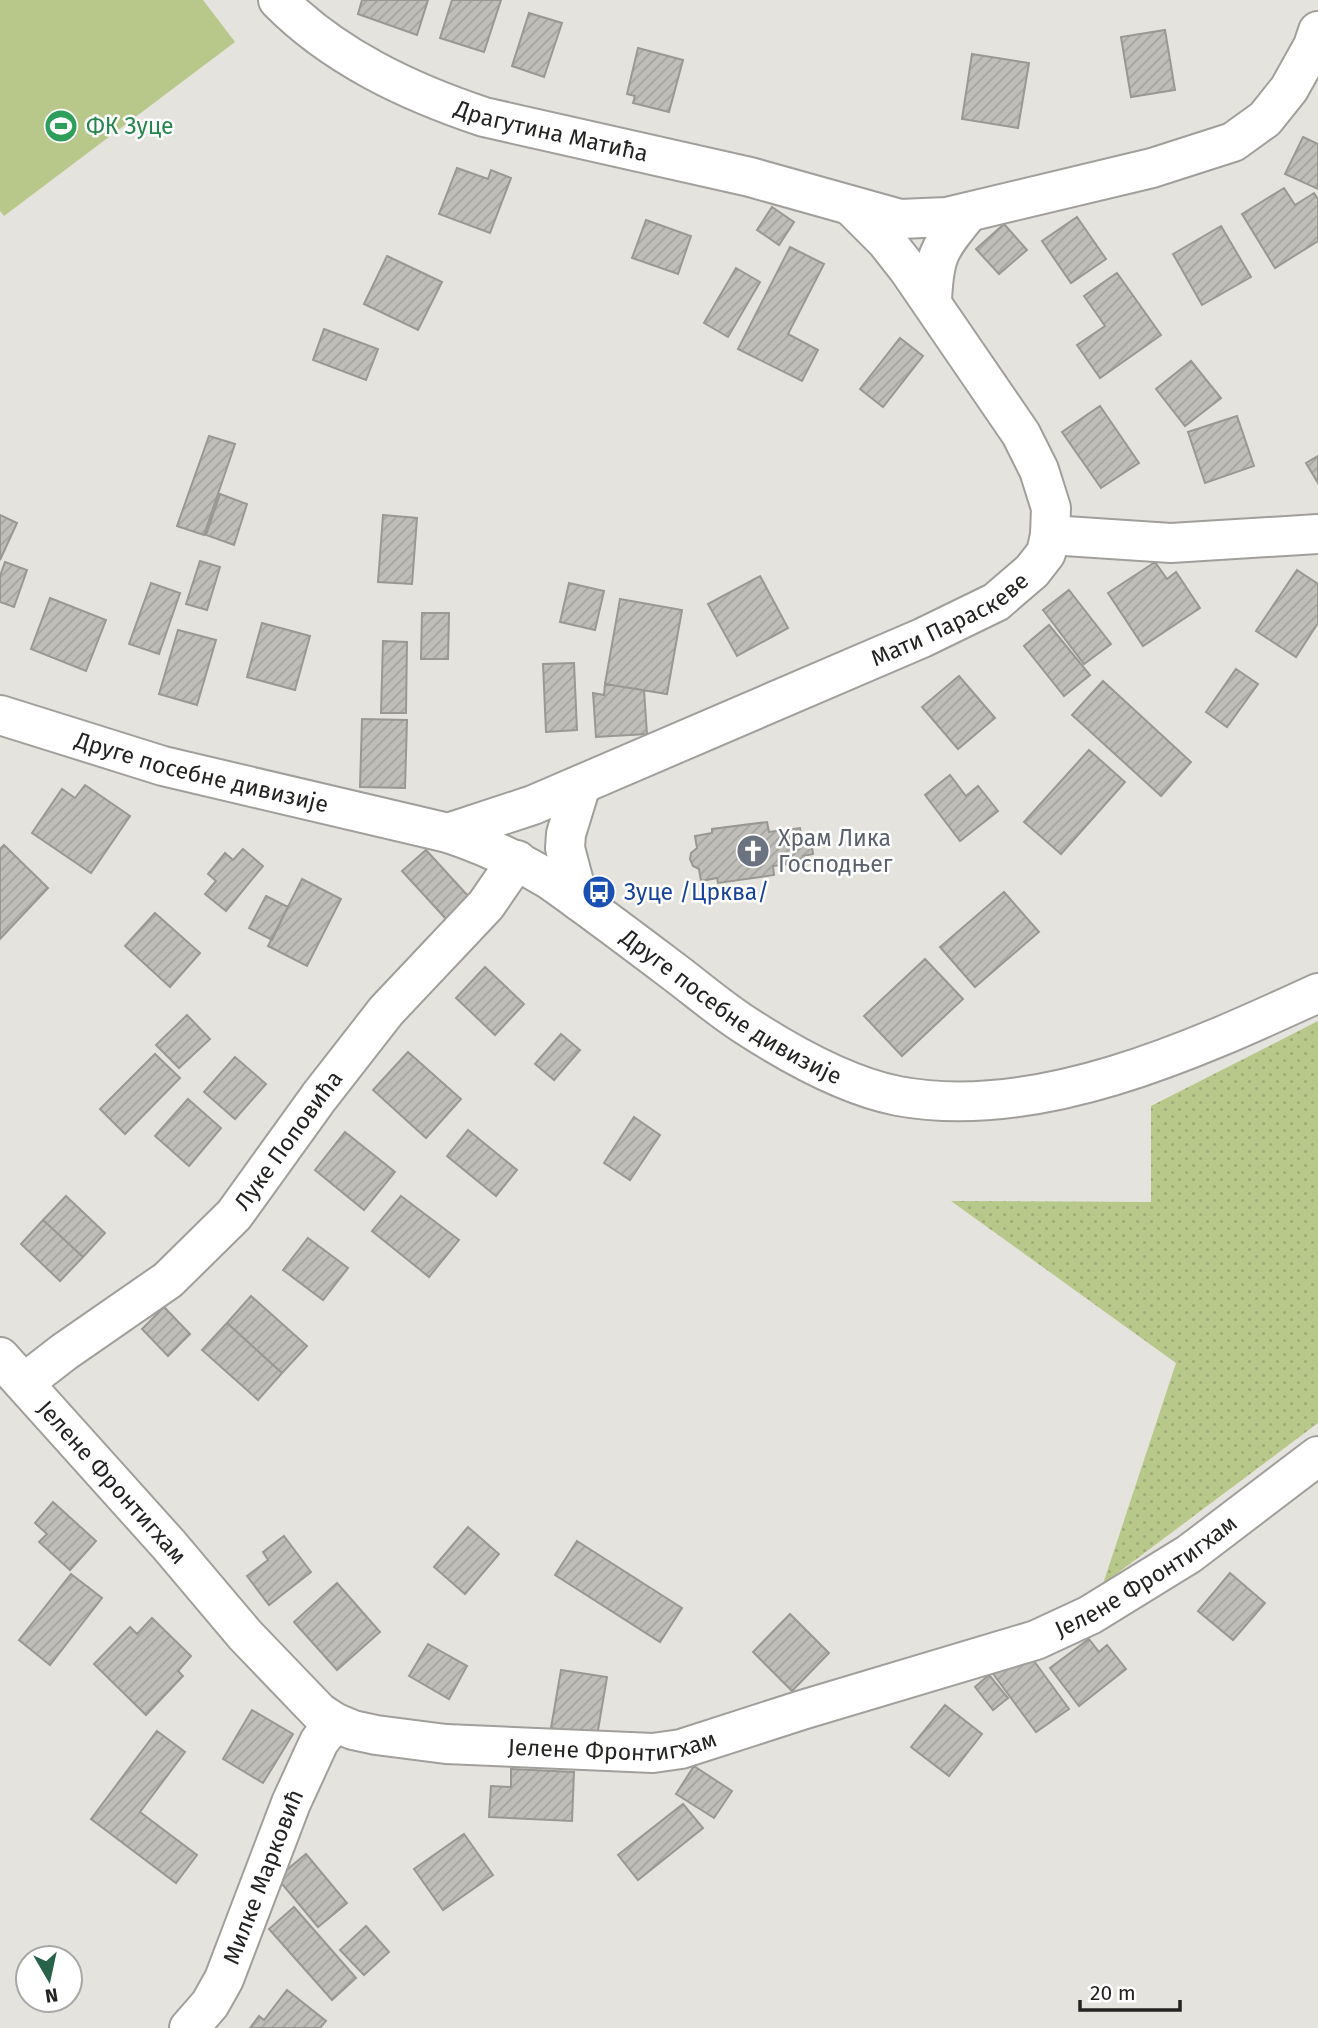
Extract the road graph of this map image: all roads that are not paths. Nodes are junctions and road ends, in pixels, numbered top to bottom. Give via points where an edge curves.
1 (278, 0) edge
2 (1318, 30) edge
3 (850, 205) junction
4 (968, 213) junction
5 (932, 301) junction
6 (1318, 534) edge
7 (1050, 535) junction
8 (0, 715) edge
9 (581, 785) junction
10 (448, 833) junction
11 (517, 860) junction
12 (579, 901) junction
13 (1318, 993) edge
14 (12, 1370) edge
15 (1318, 1456) edge
16 (334, 1722) junction
17 (189, 2028) edge

1 - 3 street, Драгутина Матића via 336,48 443,103 484,117 750,177
2 - 4 street via 1289,89 1265,119 1233,142 1152,168
3 - 4 street via 900,219
3 - 5 street, Мати Параскеве via 886,241
4 - 5 street via 940,250 933,268
5 - 7 street, Мати Параскеве via 1021,434 1051,508
6 - 7 street via 1171,542
7 - 9 street, Мати Параскеве via 1046,553 1032,571 996,602
8 - 10 street, Друге посебне дивизије via 163,766
9 - 10 street, Мати Параскеве
9 - 12 street via 565,848
10 - 11 street, Друге посебне дивизије
11 - 12 street, Друге посебне дивизије
11 - 14 street, Луке Поповића via 486,905 386,1012 234,1215 168,1280 64,1352
12 - 13 street, Друге посебне дивизије via 774,1043 827,1070 897,1096 977,1102 1058,1089 1206,1042
14 - 16 street, Јелене Фронтигхам via 245,1636
15 - 16 street, Јелене Фронтигхам via 1189,1554 1090,1615 1036,1640 681,1749 653,1753 446,1744 376,1735
16 - 17 street, Милке Марковић via 318,1742 291,1803 224,1979

